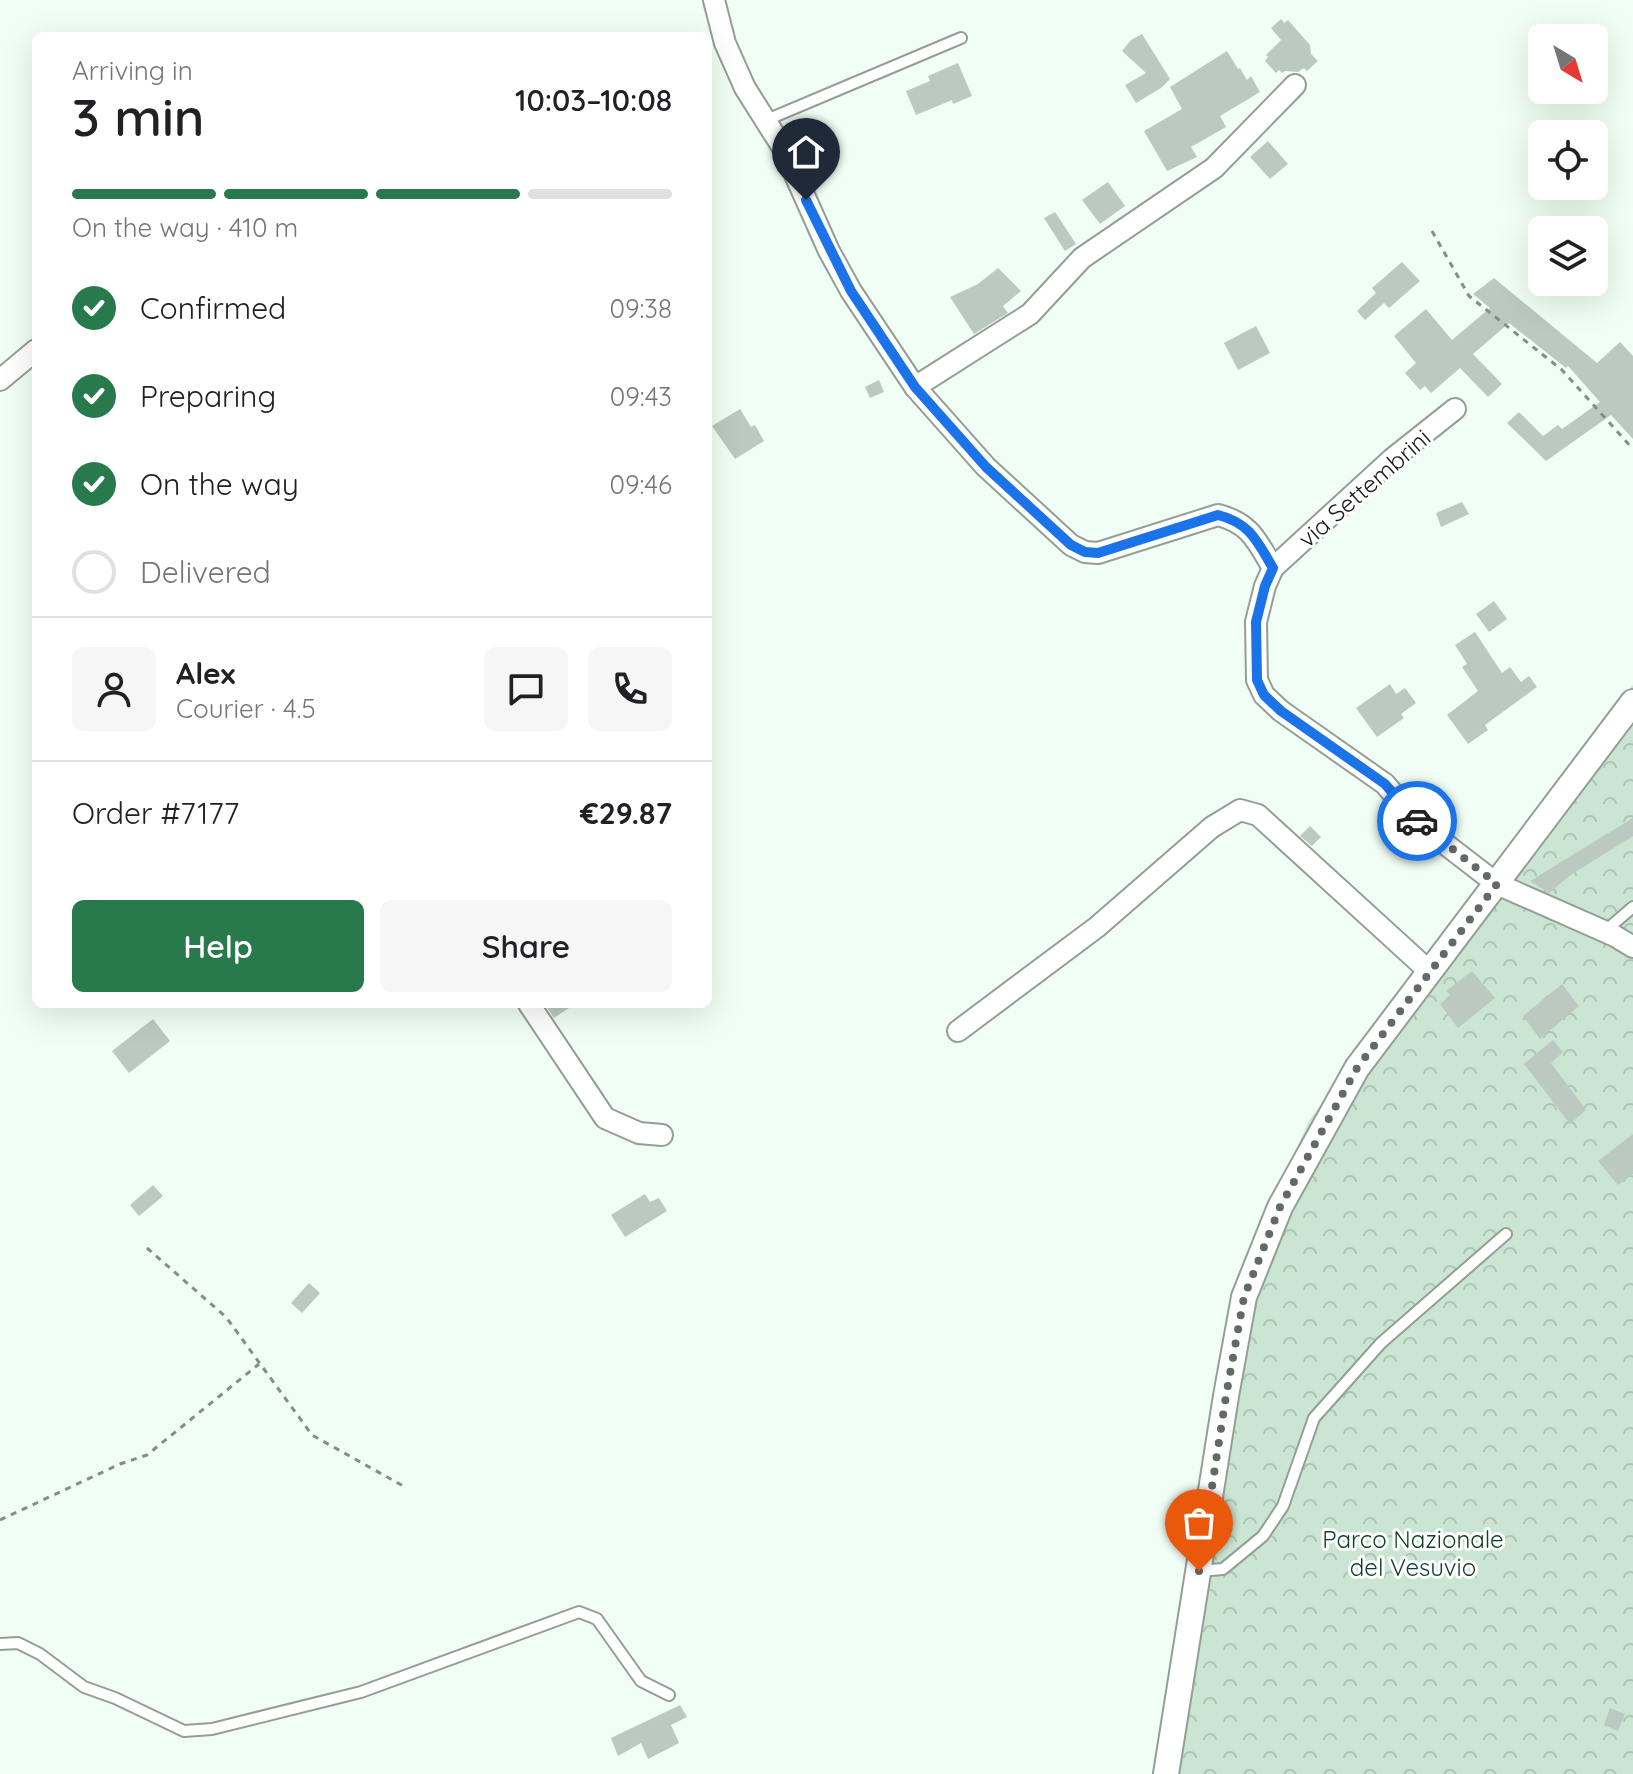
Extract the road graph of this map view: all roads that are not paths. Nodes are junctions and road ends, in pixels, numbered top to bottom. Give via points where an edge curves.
1 (714, 0) edge
2 (961, 38) dead end
3 (1295, 85) dead end
4 (764, 121) junction
5 (32, 353) edge
6 (0, 380) edge
7 (915, 387) junction
8 (1455, 409) dead end
9 (1273, 568) junction
10 (1633, 702) edge
11 (1497, 884) junction
12 (1633, 907) edge
13 (1604, 932) junction
14 (1633, 947) edge
15 (1430, 972) junction
16 (532, 1008) edge
17 (958, 1031) dead end
18 (662, 1135) dead end
19 (1506, 1234) dead end
20 (1199, 1571) junction
21 (0, 1644) edge
22 (669, 1695) dead end
23 (1166, 1774) edge

1 - 4 street, via Settembrini via 725,43
2 - 4 lane
3 - 7 street via 1214,168 1082,258 1030,314
4 - 7 street, via Settembrini via 783,148 851,291
5 - 6 street
7 - 9 street, via Settembrini via 986,467 1071,545 1098,553 1218,515 1236,519 1251,532
8 - 9 street, via Settembrini
9 - 11 street, via Settembrini via 1256,622 1257,680 1264,695 1385,784 1418,823
10 - 11 street
11 - 13 street, via Settembrini
11 - 15 street
12 - 13 lane
13 - 14 street, via Settembrini
15 - 17 street via 1258,815 1240,810
15 - 20 street via 1357,1068 1280,1207 1249,1284
16 - 18 street via 605,1118 639,1133
19 - 20 lane via 1381,1343 1314,1418 1283,1506 1263,1536 1223,1569
20 - 23 street
21 - 22 lane via 18,1643 84,1687 184,1731 212,1729 361,1692 579,1612 597,1619 641,1681

